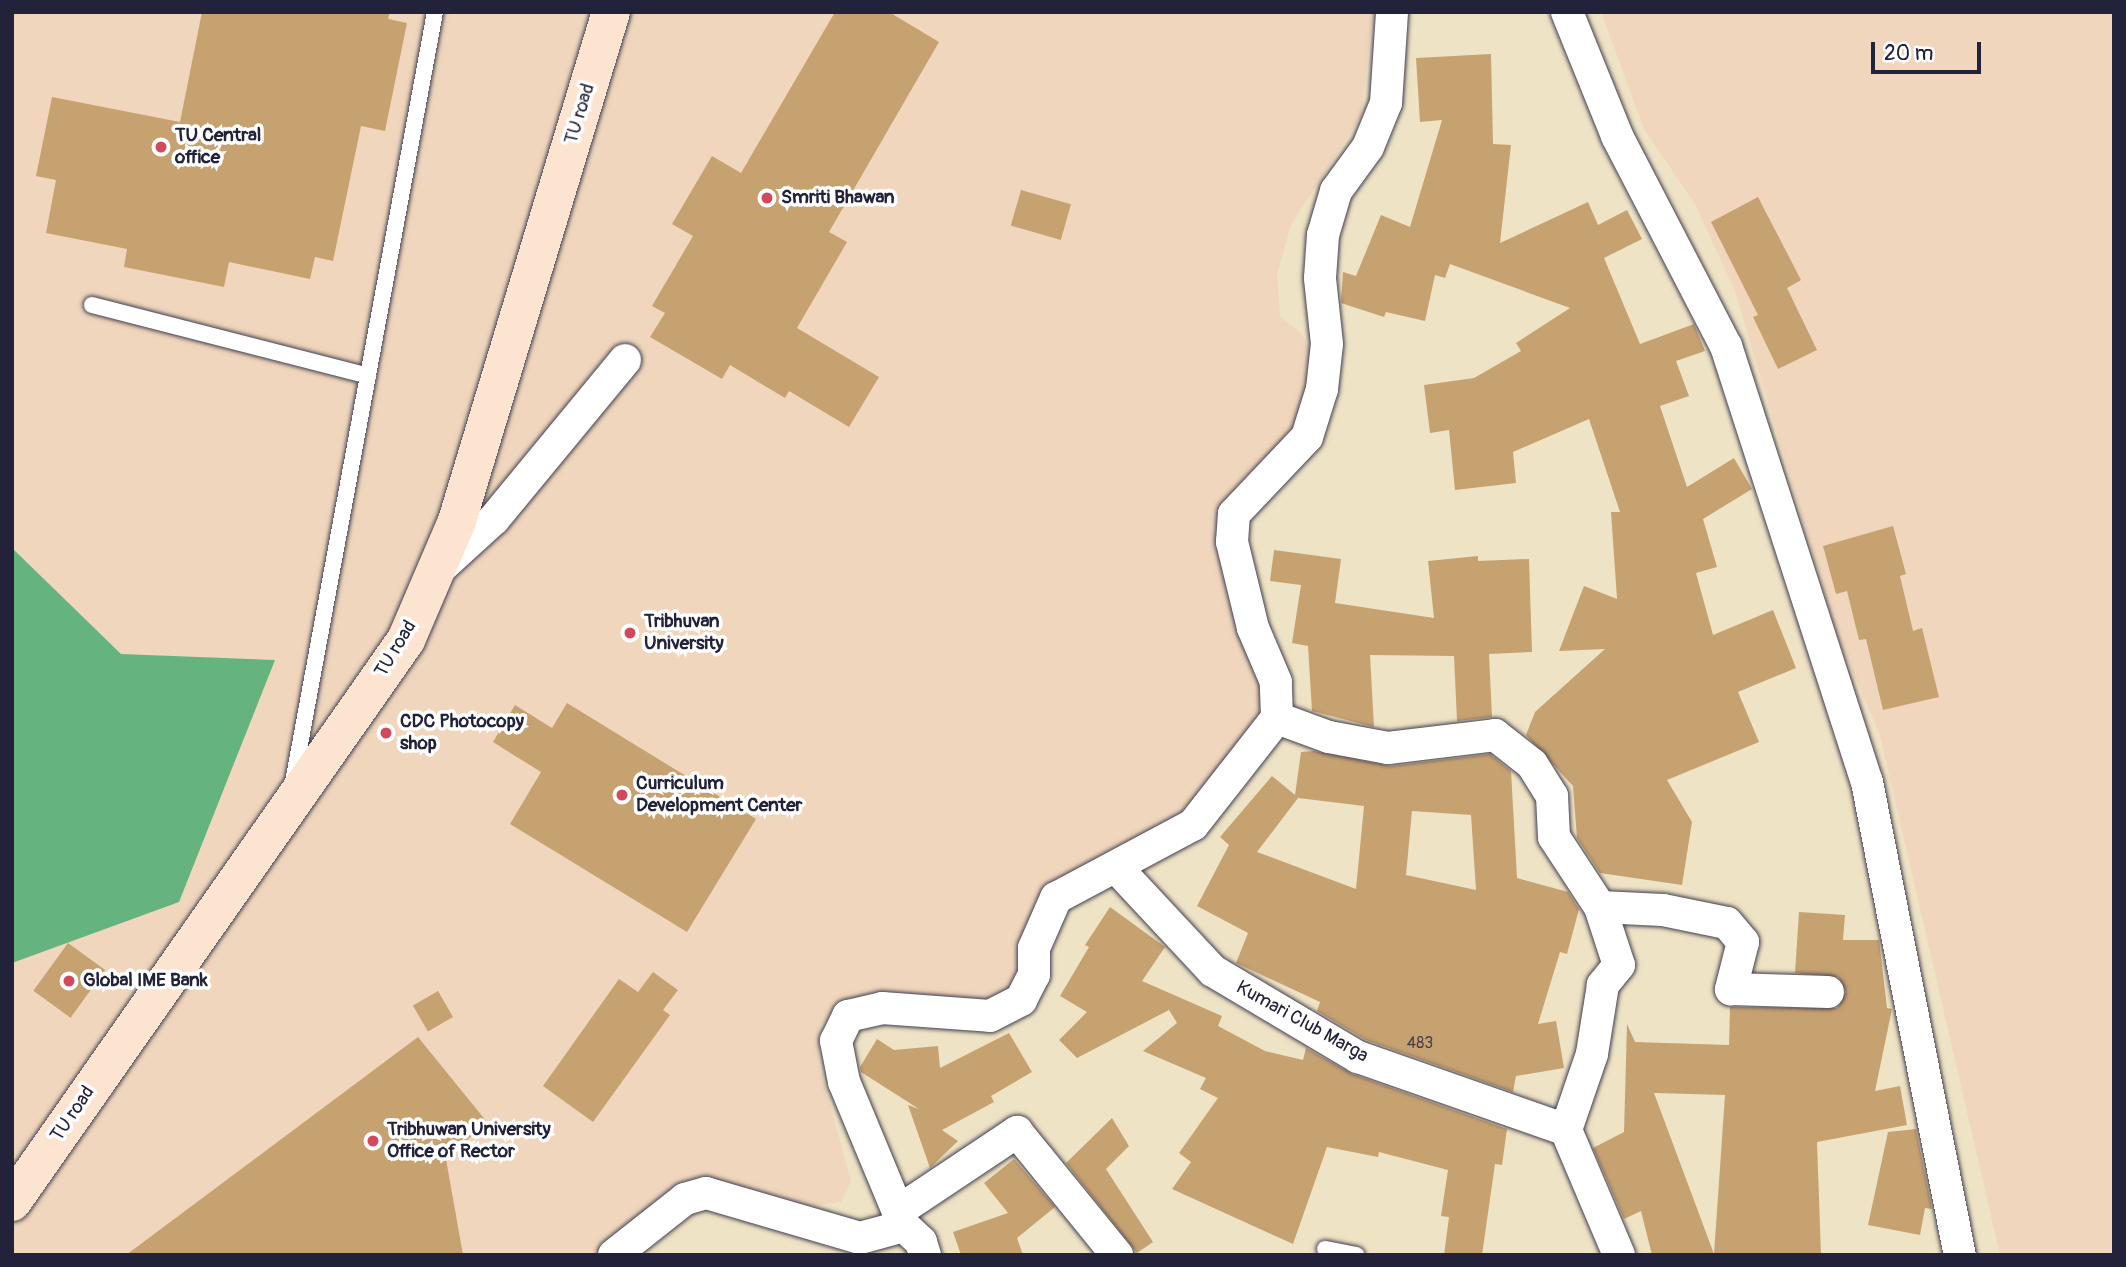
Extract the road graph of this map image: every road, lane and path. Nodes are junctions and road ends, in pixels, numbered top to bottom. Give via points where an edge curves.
1 (435, 12) edge
2 (611, 12) edge
3 (1392, 12) edge
4 (1567, 12) edge
5 (92, 305) dead end
6 (625, 359) dead end
7 (368, 376) junction
8 (433, 574) junction
9 (1277, 718) junction
10 (290, 802) junction
11 (1116, 867) junction
12 (1600, 907) junction
13 (1828, 992) dead end
14 (1566, 1130) junction
15 (12, 1202) edge
16 (902, 1218) junction
17 (1325, 1249) dead end
18 (614, 1255) edge
19 (925, 1255) edge
20 (1117, 1255) edge
21 (1356, 1255) edge
22 (1619, 1255) edge
23 (1960, 1255) edge

1 - 7 lane
2 - 8 street, TU road via 457,521
3 - 9 street via 1386,103 1368,147 1336,191 1323,235 1320,278 1327,344 1322,389 1307,437 1234,514 1232,542 1253,628 1276,682
4 - 23 street via 1617,136 1726,346 1867,782
5 - 7 lane
6 - 8 street via 494,519
7 - 10 lane
8 - 10 street, TU road via 406,640
9 - 11 street via 1193,825
9 - 12 street via 1329,737 1388,748 1495,735 1532,764 1552,796 1554,836
10 - 15 street, TU road
11 - 14 street, Kumari Club Marga via 1213,971 1358,1057
11 - 16 street via 1056,898 1034,948 1034,975 1021,1000 990,1016 883,1008 848,1016 836,1041 844,1082
12 - 13 street via 1663,910 1727,923 1743,942 1731,989
12 - 14 street via 1619,965 1603,985 1592,1054
14 - 22 street
16 - 18 street via 860,1238 706,1193 685,1199
16 - 19 street
16 - 20 street via 1017,1132
17 - 21 lane

